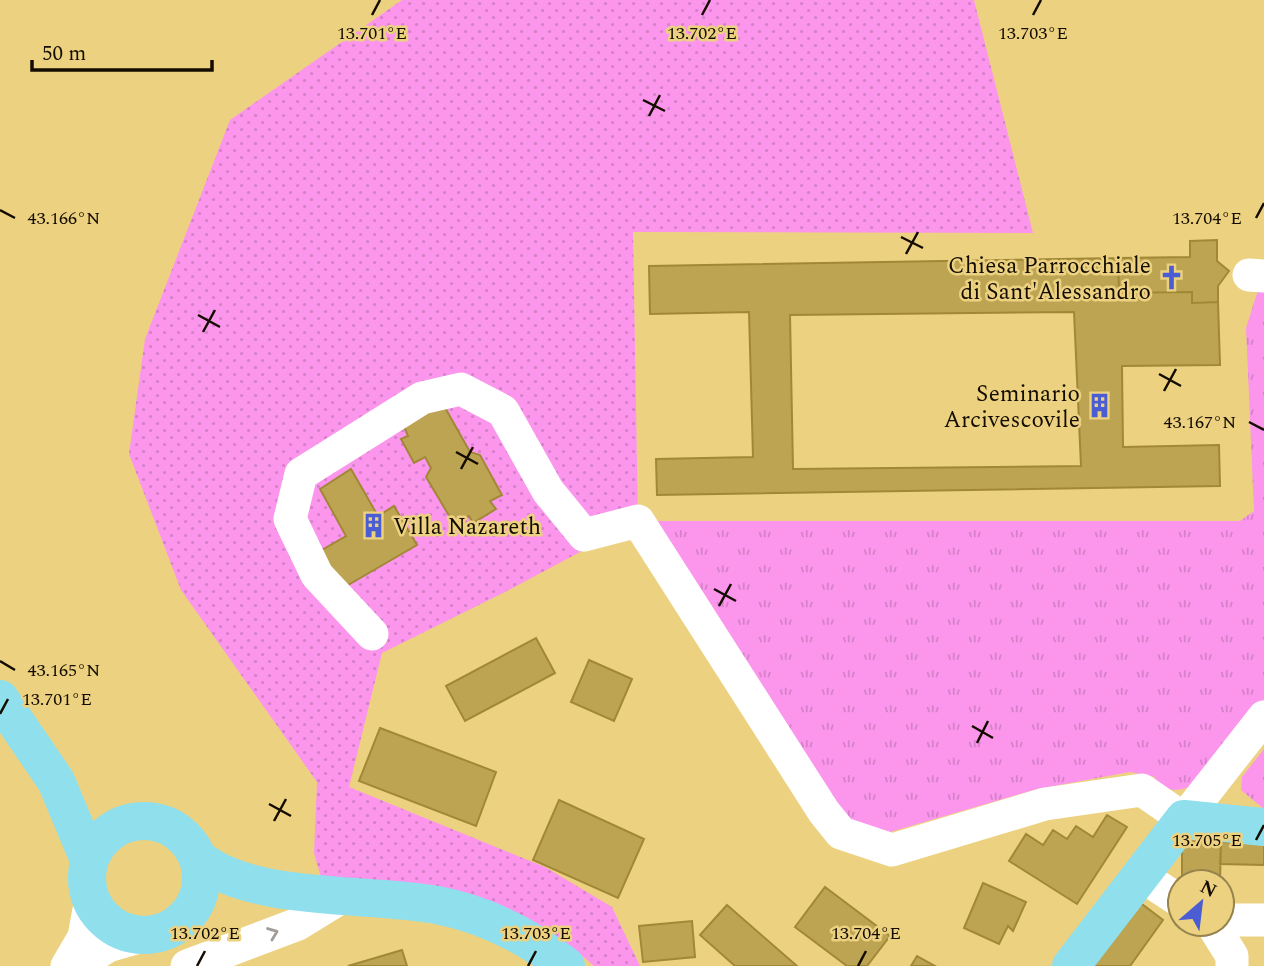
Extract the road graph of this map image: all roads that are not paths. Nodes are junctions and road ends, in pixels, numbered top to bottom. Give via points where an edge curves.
1 (372, 634) dead end
2 (0, 699) edge
3 (1264, 717) edge
4 (56, 781) junction
5 (1184, 819) junction
6 (122, 825) junction
7 (1264, 827) edge
8 (198, 858) junction
9 (89, 860) junction
10 (1140, 875) junction
11 (259, 886) junction
12 (1166, 892) edge
13 (345, 895) junction
14 (90, 899) junction
15 (193, 908) junction
16 (1236, 920) edge
17 (1264, 920) edge
18 (143, 936) junction
19 (1221, 938) edge
20 (67, 966) edge
21 (76, 966) edge
22 (187, 966) edge
23 (566, 966) edge
24 (1071, 966) edge
25 (1232, 966) edge

1 - 5 street via 317,575 290,519 301,474 422,398 461,389 503,411 548,491 584,534 638,521 841,833 892,850 1045,804 1142,790
2 - 4 main road
3 - 5 street
4 - 6 main road via 96,815
4 - 9 main road
5 - 7 main road
5 - 10 main road
6 - 8 main road via 147,822 172,828
6 - 9 main road via 108,833
8 - 11 main road via 223,874
8 - 15 main road via 201,875
9 - 14 main road
10 - 12 street
10 - 24 main road
11 - 13 main road
11 - 15 main road
22 -> 13 street via 298,924
13 - 23 main road via 436,905 491,920
14 - 18 main road via 111,926
14 - 20 street via 85,937
15 - 18 main road via 180,923
16 - 17 street
18 - 21 street via 108,946
19 - 25 street via 1232,956

